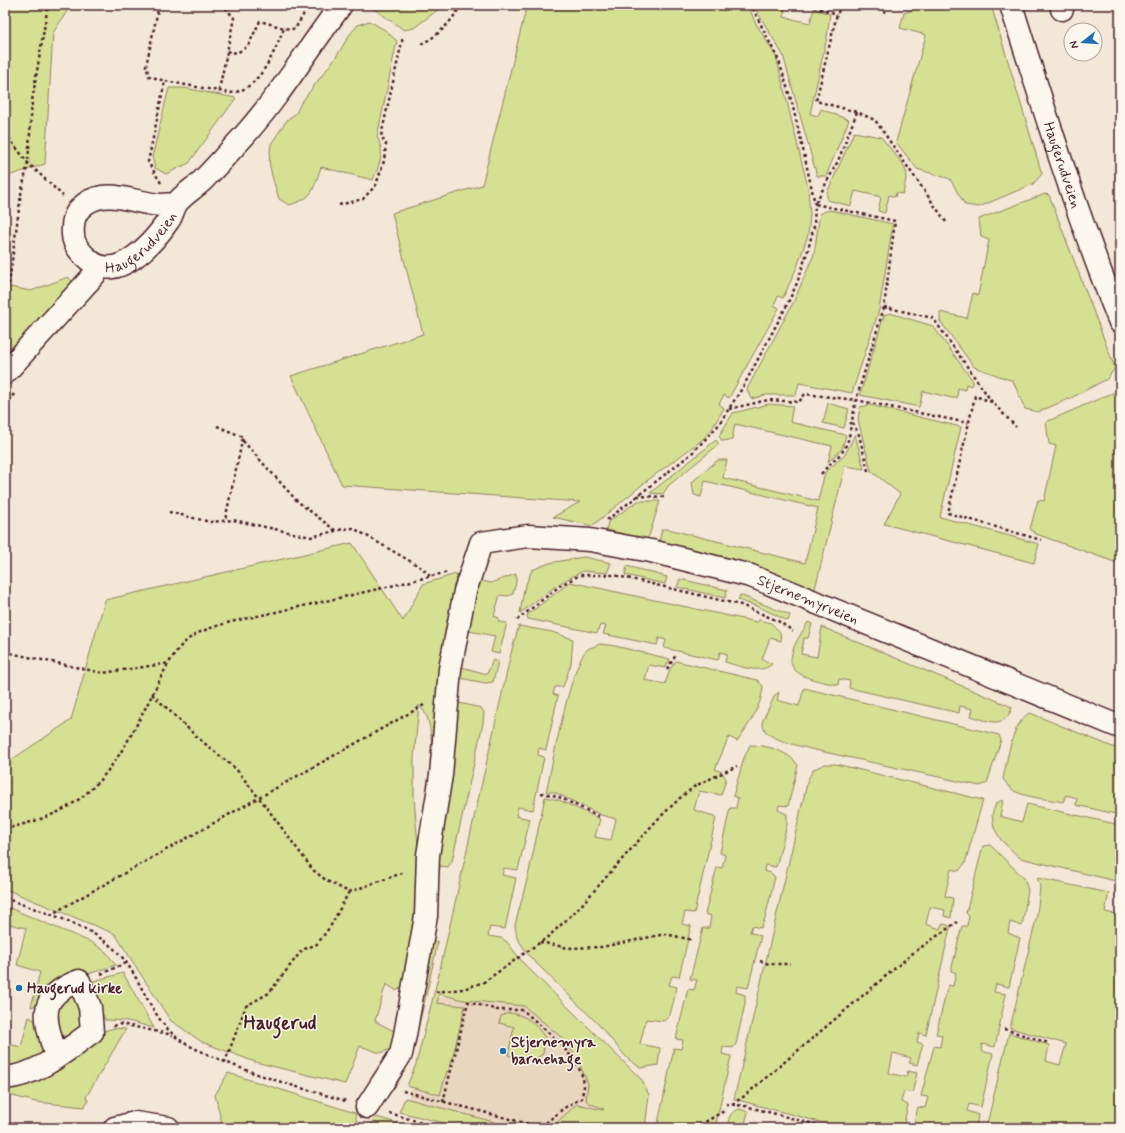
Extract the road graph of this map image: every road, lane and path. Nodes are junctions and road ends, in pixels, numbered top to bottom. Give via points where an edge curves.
1 (48, 5) edge
2 (159, 5) edge
3 (223, 5) edge
4 (309, 5) edge
5 (341, 5) edge
6 (461, 5) edge
7 (751, 5) edge
8 (808, 5) edge
9 (842, 5) edge
10 (873, 5) edge
11 (1011, 5) edge
12 (887, 13) dead end
13 (837, 14) junction
14 (284, 28) junction
15 (403, 37) dead end
16 (421, 44) dead end
17 (227, 51) junction
18 (165, 80) junction
19 (219, 90) junction
20 (857, 112) junction
21 (5, 133) edge
22 (28, 163) junction
23 (162, 184) dead end
24 (68, 200) dead end
25 (176, 204) junction
26 (815, 204) junction
27 (339, 205) dead end
28 (946, 222) dead end
29 (95, 274) dead end
30 (5, 289) edge
31 (884, 307) junction
32 (1120, 322) edge
33 (5, 373) edge
34 (856, 400) junction
35 (992, 402) junction
36 (728, 409) junction
37 (852, 421) junction
38 (968, 423) junction
39 (217, 426) dead end
40 (1016, 427) dead end
41 (243, 442) junction
42 (868, 471) dead end
43 (821, 474) dead end
44 (637, 496) junction
45 (667, 497) dead end
46 (169, 512) dead end
47 (225, 520) junction
48 (603, 524) dead end
49 (336, 531) junction
50 (1041, 540) dead end
51 (452, 571) dead end
52 (430, 576) junction
53 (517, 620) dead end
54 (793, 631) dead end
55 (5, 652) edge
56 (676, 655) dead end
57 (170, 663) junction
58 (668, 669) dead end
59 (447, 692) junction
60 (152, 694) junction
61 (1120, 727) edge
62 (737, 766) dead end
63 (541, 793) dead end
64 (258, 797) junction
65 (600, 817) dead end
66 (5, 829) edge
67 (427, 864) junction
68 (348, 892) junction
69 (5, 898) edge
70 (49, 915) junction
71 (957, 922) dead end
72 (693, 940) dead end
73 (540, 942) junction
74 (760, 961) dead end
75 (126, 963) junction
76 (790, 964) dead end
77 (79, 981) junction
78 (430, 993) dead end
79 (1004, 1029) dead end
80 (92, 1032) junction
81 (174, 1035) junction
82 (1049, 1043) dead end
83 (56, 1057) junction
84 (225, 1062) junction
85 (5, 1078) edge
86 (400, 1090) dead end
87 (443, 1102) junction
88 (726, 1104) dead end
89 (732, 1104) junction
90 (367, 1107) junction
91 (724, 1111) dead end
92 (431, 1127) edge
93 (115, 1128) edge
94 (168, 1128) edge
95 (440, 1128) edge
96 (542, 1128) edge
97 (695, 1128) edge
98 (829, 1128) edge

1 - 22 path via 32,101
2 - 18 path via 146,66 149,76
3 - 17 path via 234,18
4 - 14 path via 294,29
5 - 25 street, Haugerudveien via 282,88 243,137 203,180
6 - 16 path via 443,29
7 - 26 path via 779,61 792,103
8 - 13 path
9 - 13 path
10 - 12 path
11 - 32 street, Haugerudveien via 1066,176 1098,269
13 - 20 path via 816,101
14 - 17 path via 260,21 248,46 237,53
14 - 19 path via 267,67 254,81 237,93
15 - 27 path via 381,136 386,144 384,161 376,185 363,199
17 - 19 path
18 - 19 path
18 - 23 path via 148,162
20 - 26 path via 838,161
20 - 28 path via 875,120
21 - 22 path
22 - 24 path
22 - 30 path via 21,194 9,283
25 - 25 street, Haugerudveien via 161,205 99,196 80,208 75,215 73,238 79,251 94,264 106,267 123,264 139,255 161,231 170,219
26 - 31 path via 895,221
26 - 36 path via 814,226 797,284
29 - 33 street, Haugerudveien
31 - 34 path
31 - 35 path via 933,318
34 - 36 path via 805,394 799,402 768,400
34 - 37 path
34 - 38 path
35 - 38 path via 975,396
35 - 40 path
36 - 44 path via 706,441
37 - 42 path via 859,435
37 - 43 path via 850,437 844,452
38 - 50 path via 948,513
39 - 41 path via 243,437
41 - 47 path
41 - 49 path via 297,501
44 - 45 path
44 - 48 path
46 - 47 path via 210,522
47 - 49 path via 311,537
49 - 52 path via 348,528 358,530 422,568
51 - 52 path
52 - 57 path via 204,631 182,645
53 - 54 path via 561,585 580,575 614,575 741,605 778,621
55 - 57 path via 103,673
56 - 58 path
57 - 60 path
59 - 61 street, Stjernemyrveien via 465,591 480,543 528,536 590,540 652,551 751,576
59 - 64 path
59 - 67 street via 441,775
60 - 64 path via 198,738 236,769
60 - 66 path via 112,765 85,795 62,810
62 - 73 path via 696,786 680,798 656,821 578,909
63 - 65 path via 557,796
64 - 68 path via 313,870
64 - 70 path
67 - 68 path
67 - 90 street via 426,916 402,1048 394,1066
68 - 84 path via 330,927 316,944 302,950 269,993 246,1006
69 - 70 path
70 - 75 path via 91,932 105,941
71 - 89 path via 913,954
72 - 73 path via 665,934 602,947 568,948
73 - 78 path via 484,982 463,989
74 - 76 path via 769,964
75 - 77 path
75 - 81 path via 161,1020
77 - 80 street via 90,1007
77 - 83 street via 57,991 48,1005 48,1027
79 - 82 path
80 - 81 path via 105,1026 121,1024
80 - 83 street
81 - 84 path via 196,1049
83 - 85 street via 34,1071
84 - 90 path via 294,1086
86 - 87 path
87 - 96 path
87 - 96 path via 468,1002 498,1010 523,1010 564,1046 584,1085 582,1098 564,1108
88 - 89 path
89 - 98 path
90 - 92 path
91 - 97 path
92 - 95 path
93 - 94 street via 135,1122

